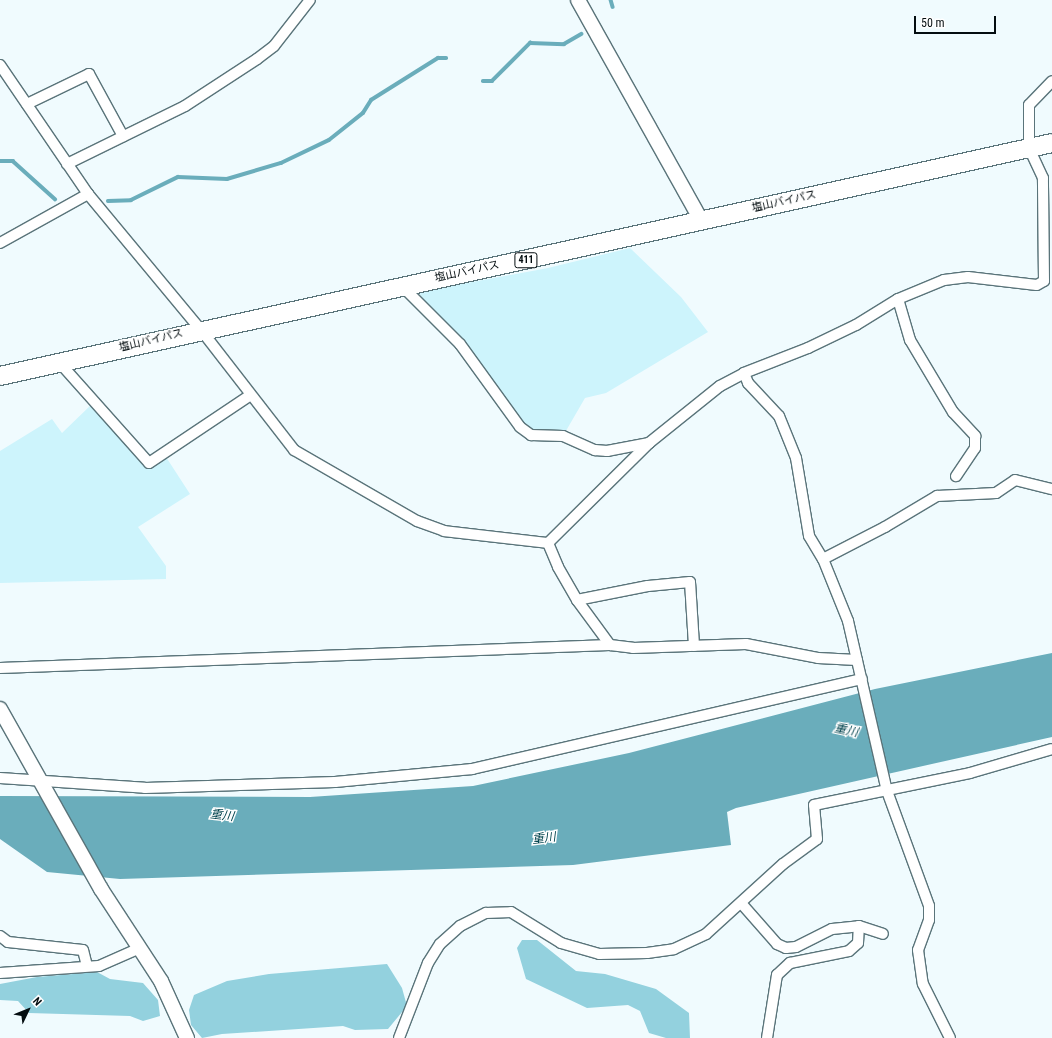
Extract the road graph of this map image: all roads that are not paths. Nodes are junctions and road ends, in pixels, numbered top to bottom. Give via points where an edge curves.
1 (310, 0) edge
2 (578, 0) edge
3 (0, 65) edge
4 (1052, 81) edge
5 (27, 104) junction
6 (123, 136) junction
7 (1052, 143) edge
8 (1029, 148) junction
9 (67, 164) junction
10 (88, 194) junction
11 (701, 220) junction
12 (0, 244) edge
13 (401, 286) junction
14 (898, 299) junction
15 (201, 330) junction
16 (59, 362) junction
17 (744, 373) junction
18 (0, 376) edge
19 (249, 396) junction
20 (650, 442) junction
21 (956, 476) dead end
22 (1052, 489) edge
23 (548, 543) junction
24 (823, 559) junction
25 (577, 600) junction
26 (610, 645) junction
27 (694, 646) junction
28 (857, 660) junction
29 (0, 668) edge
30 (862, 679) junction
31 (0, 709) edge
32 (1052, 749) edge
33 (0, 778) edge
34 (41, 781) junction
35 (887, 791) junction
36 (741, 903) junction
37 (860, 926) junction
38 (882, 934) dead end
39 (0, 936) edge
40 (140, 948) junction
41 (87, 966) junction
42 (0, 973) edge
43 (187, 1038) edge
44 (400, 1038) edge
45 (767, 1038) edge
46 (950, 1038) edge

1 - 6 street via 274,46 257,59 185,106
2 - 11 street
3 - 5 street
4 - 8 street via 1029,105
5 - 6 street via 89,74
5 - 9 street
6 - 9 street
7 - 8 highway, 塩山バイパス / 411
8 - 11 highway, 塩山バイパス / 411
8 - 14 street via 1043,178 1044,281 1037,285 968,277 944,280
9 - 10 street
10 - 12 street
10 - 15 street
11 - 13 highway, 塩山バイパス / 411
13 - 15 highway, 塩山バイパス / 411
13 - 20 street via 460,344 520,427 530,435 563,436 595,450 608,451
14 - 17 street via 856,325 777,362
14 - 21 street via 910,340 953,412 975,436 975,448
15 - 16 highway, 塩山バイパス / 411
15 - 19 street
16 - 18 highway, 塩山バイパス / 411
16 - 19 street via 149,463
17 - 20 street via 720,386
17 - 24 street via 748,383 779,416 801,474 809,536
19 - 23 street via 294,450 417,521 444,531
20 - 23 street
22 - 24 street via 1015,480 996,493 937,496
23 - 25 street
24 - 28 street via 848,621
25 - 26 street
25 - 27 street via 648,586 690,582
26 - 27 street via 633,648
26 - 29 street
27 - 28 street via 746,644 818,658
28 - 30 street
30 - 34 street via 472,769 335,782 145,788
30 - 35 street
31 - 34 street
32 - 35 street via 970,773
33 - 34 street
34 - 40 street via 101,889
35 - 36 street via 814,805 817,838 782,864
35 - 46 street via 929,906 929,920 918,950 923,984
36 - 37 street via 777,944 786,948 796,947 832,929
36 - 44 street via 706,934 674,949 648,953 599,954 561,943 511,912 486,913 460,926 440,944 428,963
37 - 38 street
37 - 45 street via 858,943 849,951 790,963 777,974
39 - 41 street via 8,942 83,950
40 - 41 street via 114,962
40 - 43 street via 160,981
41 - 42 street

